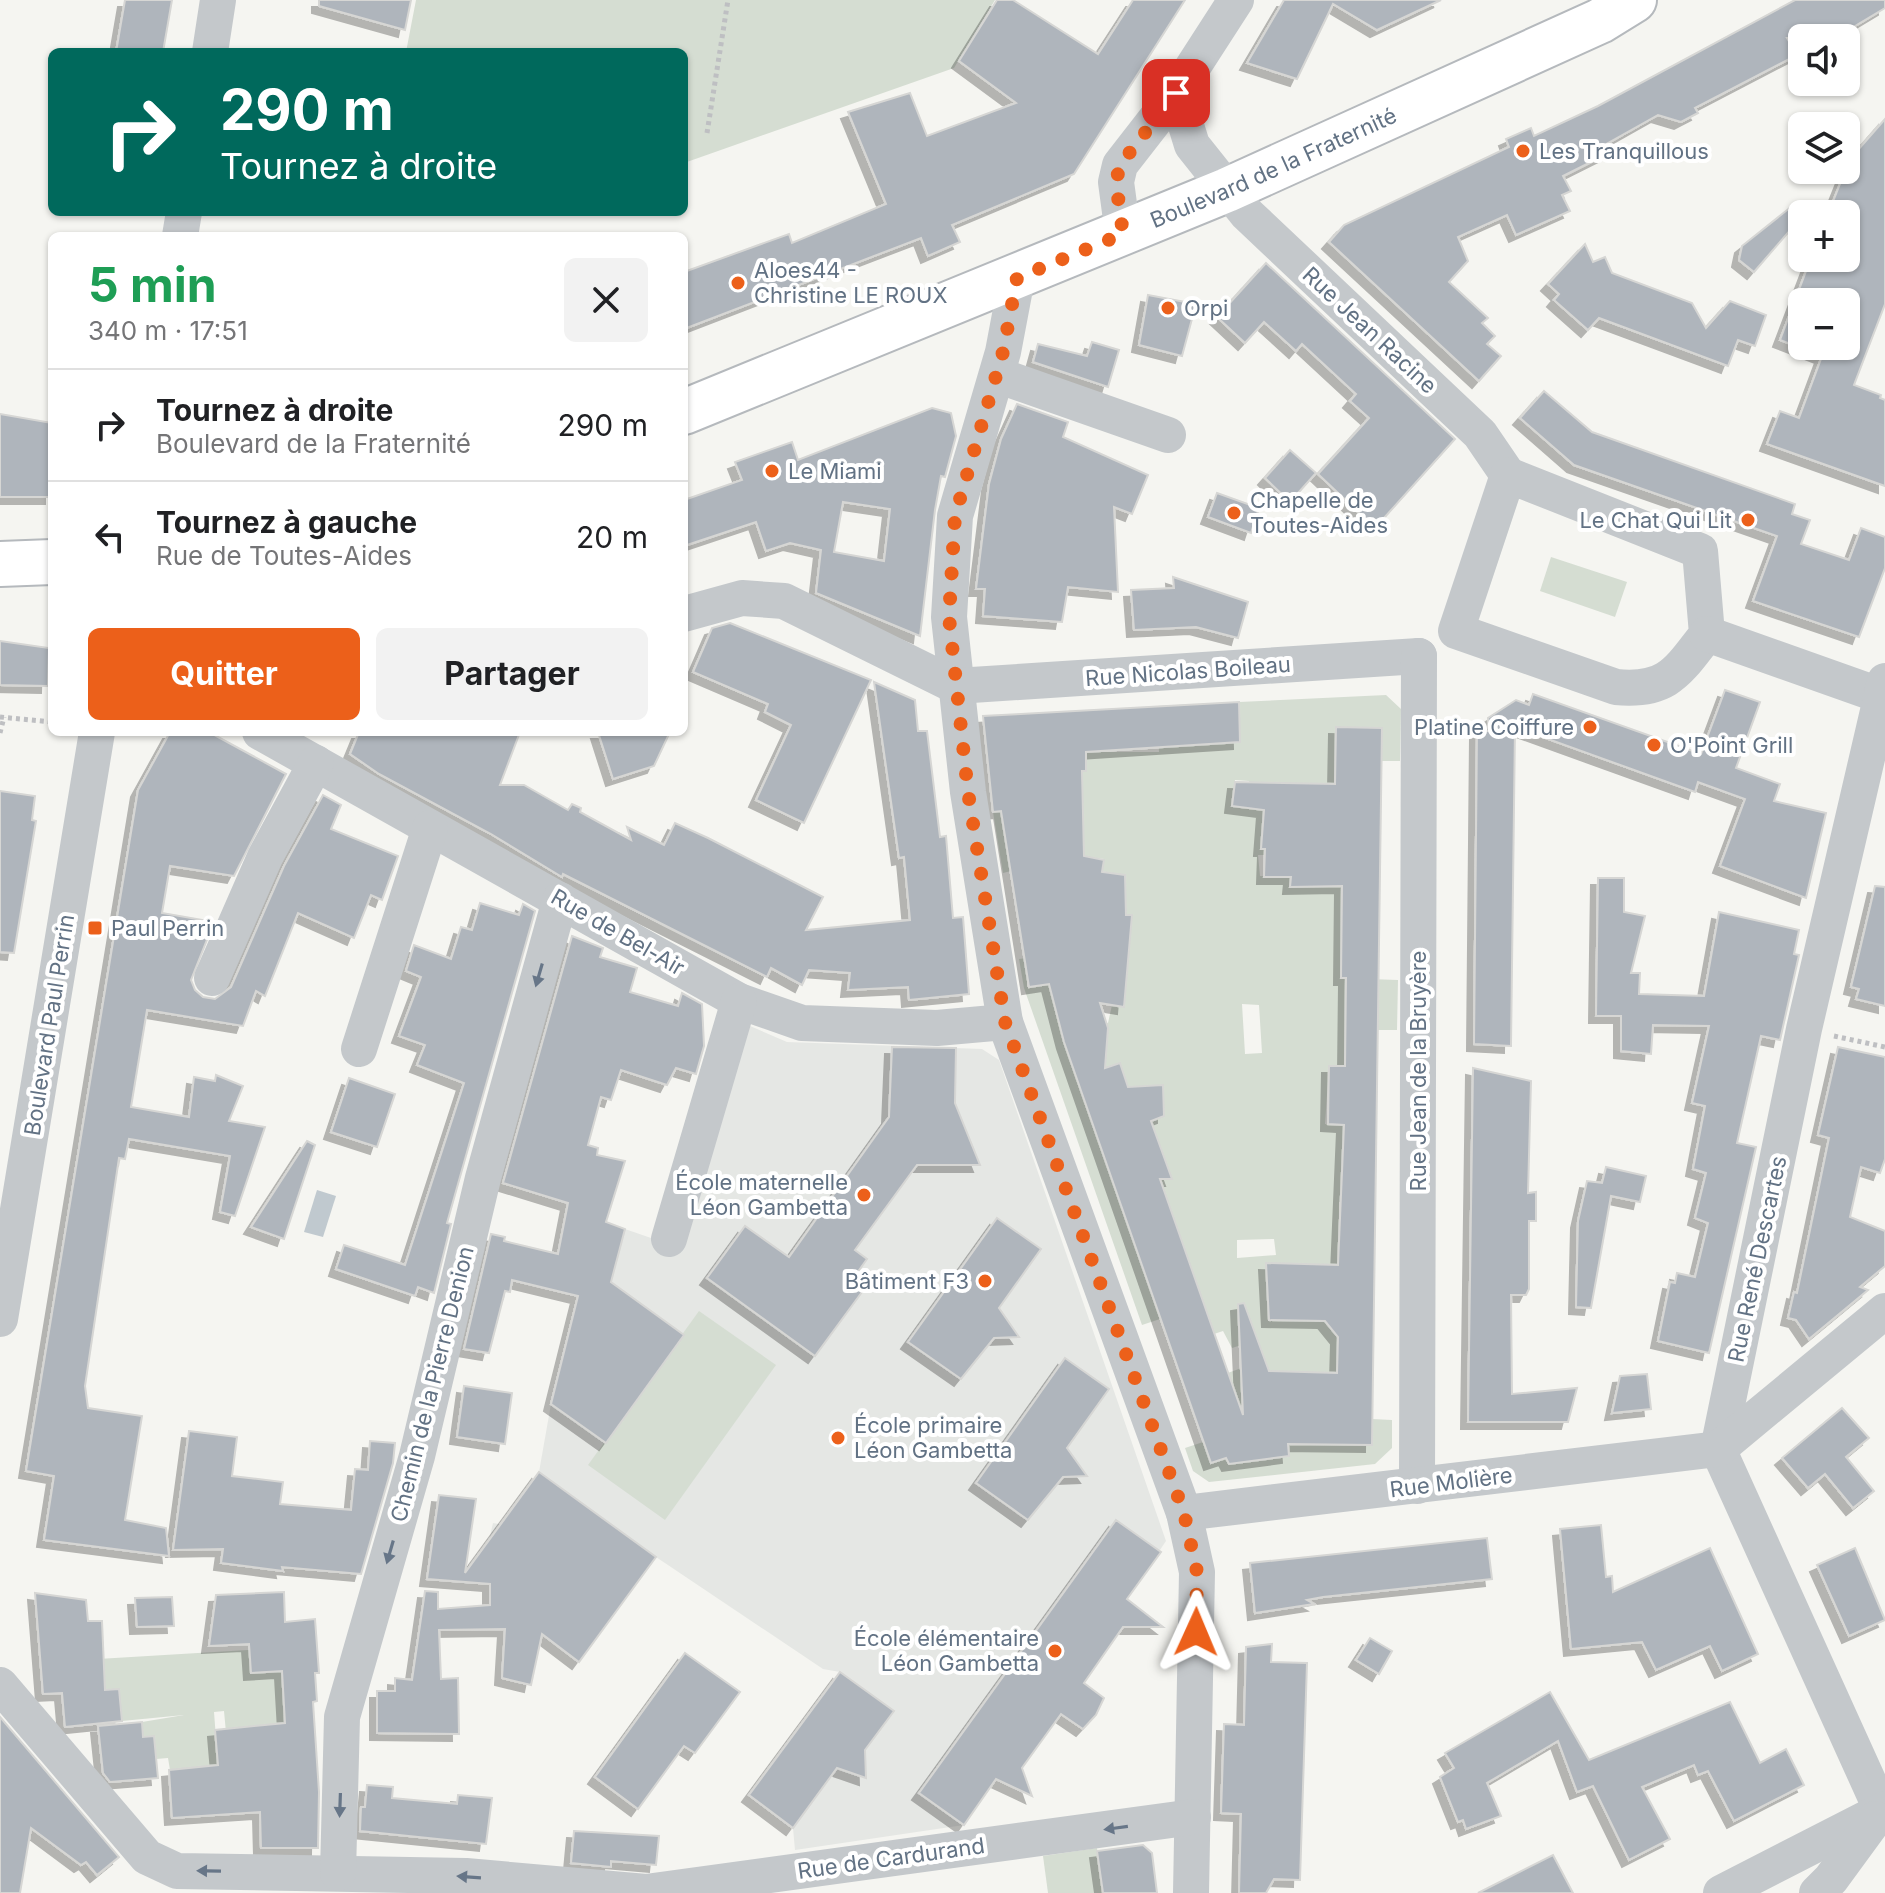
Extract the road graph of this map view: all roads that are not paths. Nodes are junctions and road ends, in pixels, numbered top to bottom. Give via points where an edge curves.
1 (218, 0) edge
2 (1236, 0) edge
3 (1634, 0) edge
4 (211, 48) edge
5 (1176, 93) junction
6 (1227, 190) junction
7 (1123, 234) junction
8 (1017, 278) junction
9 (997, 375) junction
10 (688, 410) edge
11 (1168, 435) dead end
12 (1508, 475) junction
13 (48, 562) edge
14 (0, 564) edge
15 (688, 613) edge
16 (1456, 631) junction
17 (1707, 634) junction
18 (1419, 656) junction
19 (956, 686) junction
20 (1883, 691) edge
21 (96, 736) edge
22 (272, 736) edge
23 (312, 749) edge
24 (430, 828) junction
25 (560, 900) junction
26 (212, 978) dead end
27 (739, 1001) junction
28 (1005, 1022) junction
29 (359, 1049) dead end
30 (669, 1239) dead end
31 (1885, 1311) edge
32 (0, 1319) edge
33 (1718, 1449) junction
34 (1417, 1486) junction
35 (1184, 1513) junction
36 (0, 1685) edge
37 (1883, 1812) edge
38 (1193, 1817) junction
39 (338, 1873) junction
40 (1191, 1893) edge
41 (1721, 1893) edge
42 (1817, 1893) edge

1 - 4 street
2 - 5 street
3 - 6 main road, Boulevard de la Fraternité via 1600,21
5 - 6 street, Rue Jean Racine via 1192,145
5 - 7 street via 1120,165 1116,182
6 - 7 main road, Boulevard de la Fraternité
6 - 12 street, Rue Jean Racine via 1480,434
7 - 8 main road, Boulevard de la Fraternité
8 - 9 street
8 - 10 main road, Boulevard de la Fraternité
9 - 11 street
9 - 19 street via 955,516 949,617
12 - 16 street
12 - 17 street via 1700,551
13 - 14 main road
15 - 19 street via 742,598 784,601
16 - 17 street via 1616,687 1643,690 1672,678
16 - 18 street
17 - 20 street
18 - 19 street, Rue Nicolas Boileau
18 - 34 street, Rue Jean de la Bruyère
19 - 28 street
20 - 33 street, Rue René Descartes via 1804,1029
21 - 32 street, Boulevard Paul Perrin
22 - 23 street, Rue de Bel-Air
23 - 24 street, Rue de Bel-Air
23 - 26 street
24 - 25 street, Rue de Bel-Air
24 - 29 street
25 - 27 street, Rue de Bel-Air
25 -> 39 street, Chemin de la Pierre Denion via 483,1178 417,1456 342,1717
27 - 28 street, Rue de Bel-Air via 802,1023 937,1028
27 - 30 street
28 - 35 street
31 - 33 street
33 - 34 street, Rue Molière
33 - 37 street
34 - 35 street, Rue Molière
35 - 38 street via 1197,1572
39 -> 36 street, Rue de Cardurand via 177,1871 147,1857
37 - 41 street
37 - 42 street
38 -> 39 street, Rue de Cardurand via 646,1892 466,1876
38 - 40 street

